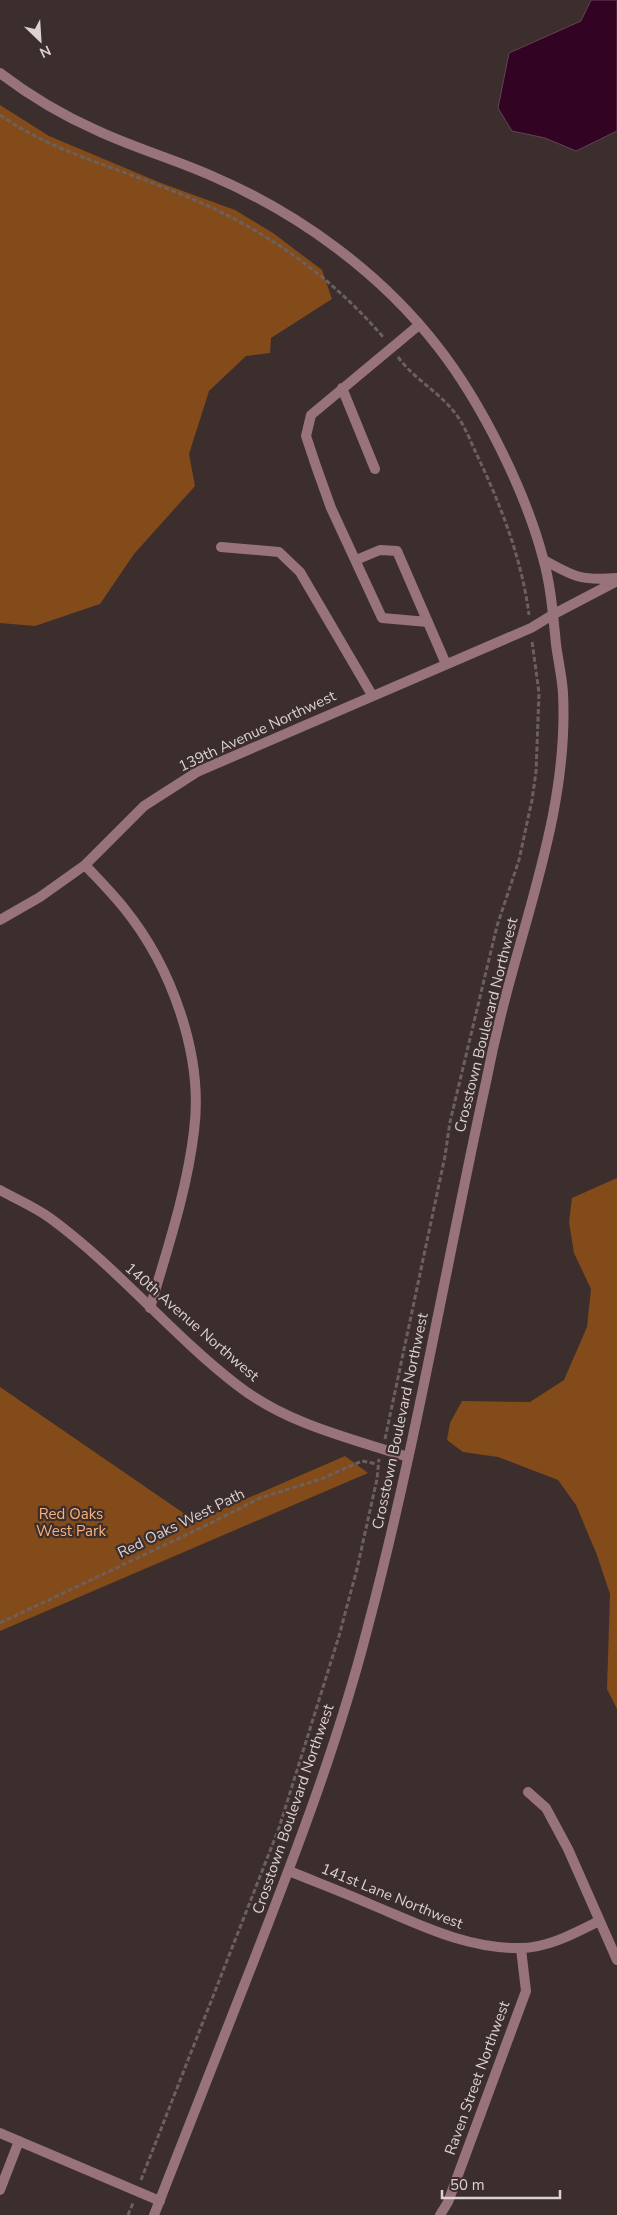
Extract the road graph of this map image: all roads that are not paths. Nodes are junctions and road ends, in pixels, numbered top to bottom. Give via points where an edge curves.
1 (0, 73) edge
2 (419, 325) junction
3 (342, 388) junction
4 (375, 470) dead end
5 (221, 547) dead end
6 (356, 560) junction
7 (544, 560) junction
8 (617, 579) edge
9 (554, 614) junction
10 (428, 622) junction
11 (446, 664) junction
12 (372, 695) junction
13 (85, 866) junction
14 (0, 920) edge
15 (0, 1190) edge
16 (150, 1308) junction
17 (408, 1457) junction
18 (528, 1792) dead end
19 (288, 1871) junction
20 (599, 1921) junction
21 (521, 1949) junction
22 (617, 1960) edge
23 (0, 2133) edge
24 (19, 2141) junction
25 (0, 2190) edge
26 (160, 2201) junction
27 (154, 2215) edge
28 (440, 2215) edge

1 - 2 street, Crosstown Boulevard Northwest via 58,112 99,132 237,187 296,220 374,280
2 - 3 street
2 - 7 street, Crosstown Boulevard Northwest via 439,348 474,401 528,510
3 - 4 street
3 - 6 street via 311,415 306,436 331,508
5 - 12 street via 279,552 300,572
6 - 10 street via 382,618
6 - 10 street via 380,550 396,551
7 - 8 street via 571,575 586,579
7 - 9 street, Crosstown Boulevard Northwest
8 - 9 street, 139th Avenue Northwest
9 - 11 street, 139th Avenue Northwest via 530,628
9 - 17 street, Crosstown Boulevard Northwest via 563,688 557,796 486,1079
10 - 11 street
11 - 12 street, 139th Avenue Northwest
12 - 13 street, 139th Avenue Northwest via 197,772 144,806
13 - 14 street, 139th Avenue Northwest
13 - 16 street via 124,909 160,962 181,1012 194,1070 195,1130 177,1216
15 - 16 street, 140th Avenue Northwest via 49,1218
16 - 17 street, 140th Avenue Northwest via 238,1385 283,1414
17 - 19 street, Crosstown Boulevard Northwest via 365,1640 334,1744
18 - 20 street via 546,1808 568,1849
19 - 21 street, 141st Lane Northwest via 447,1937
19 - 26 street, Crosstown Boulevard Northwest
20 - 21 street, 141st Lane Northwest via 558,1941
20 - 22 street
21 - 28 street, Raven Street Northwest via 526,1991 448,2202
23 - 24 street
24 - 25 street
24 - 26 street
26 - 27 street, Crosstown Boulevard Northwest

